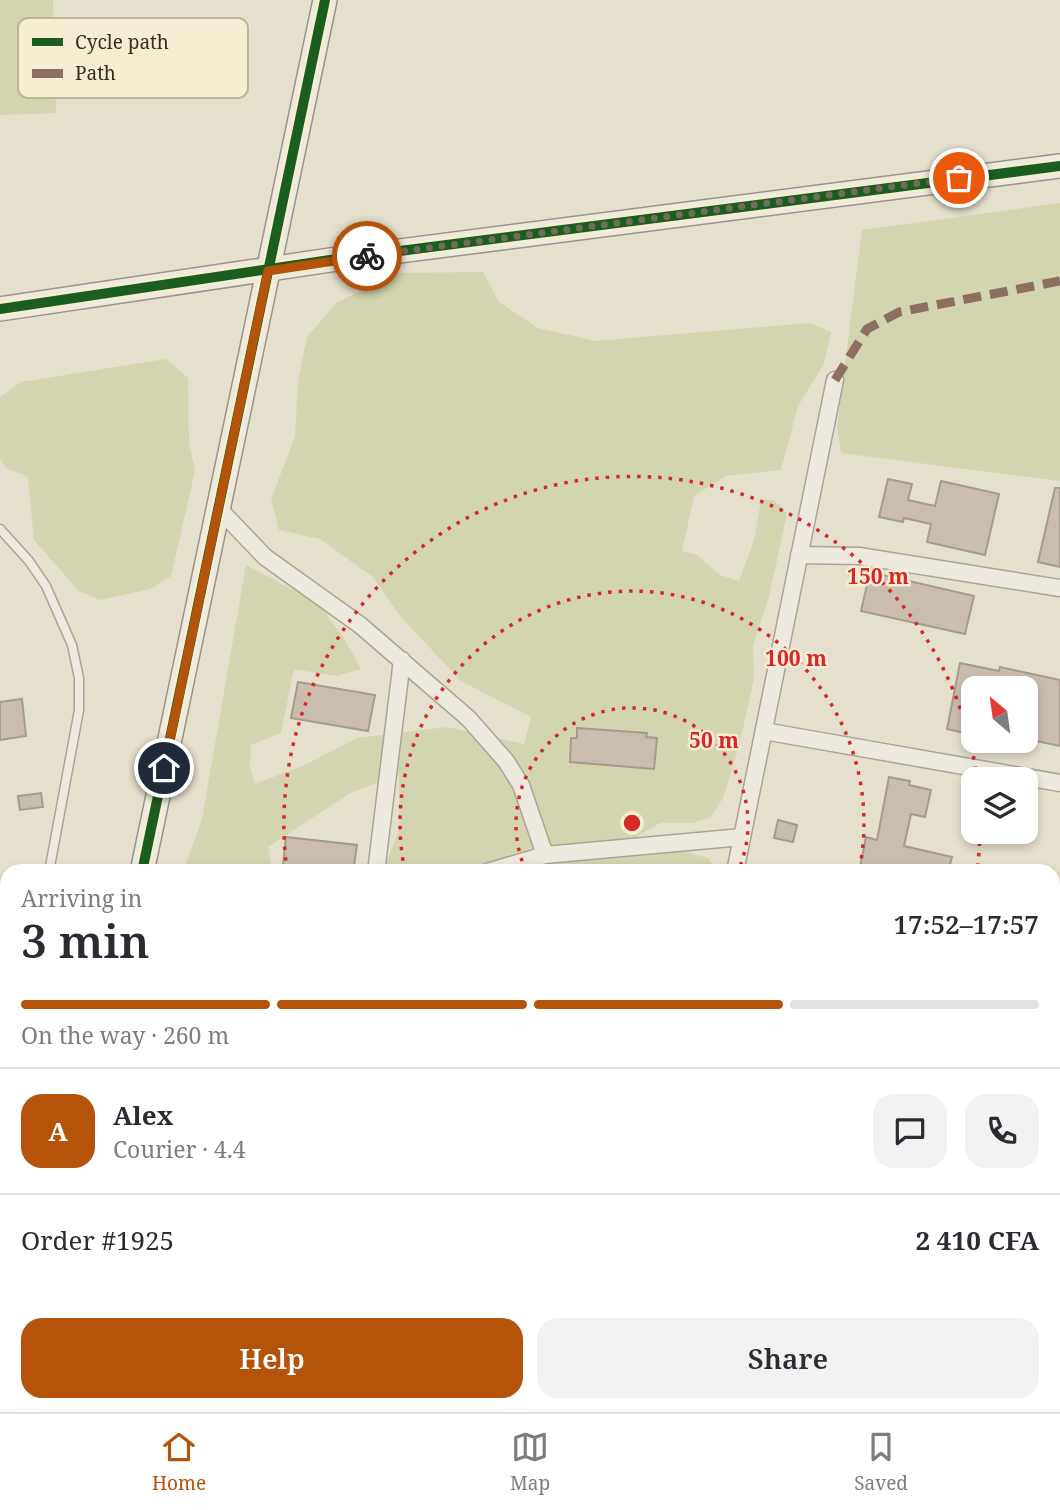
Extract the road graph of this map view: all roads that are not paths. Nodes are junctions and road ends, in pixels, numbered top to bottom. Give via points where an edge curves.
1 (325, 0) edge
2 (1060, 166) edge
3 (268, 271) junction
4 (0, 309) edge
5 (835, 380) dead end
6 (219, 509) junction
7 (0, 529) edge
8 (799, 555) junction
9 (1060, 588) edge
10 (402, 660) junction
11 (764, 731) junction
12 (1060, 783) edge
13 (742, 837) junction
14 (545, 855) junction
15 (50, 864) edge
16 (144, 864) edge
17 (377, 864) edge
18 (514, 864) edge
19 (737, 864) edge

1 - 3 street
2 - 3 street
3 - 4 street
3 - 6 street
5 - 8 street
6 - 10 street via 265,557
6 - 16 street
7 - 15 lane via 46,586 72,645 79,678 79,710
8 - 9 street via 859,556
8 - 11 street
10 - 14 street via 468,718 506,761 521,785
10 - 17 street
11 - 12 street
11 - 13 street
13 - 14 street
13 - 19 street
14 - 18 street

